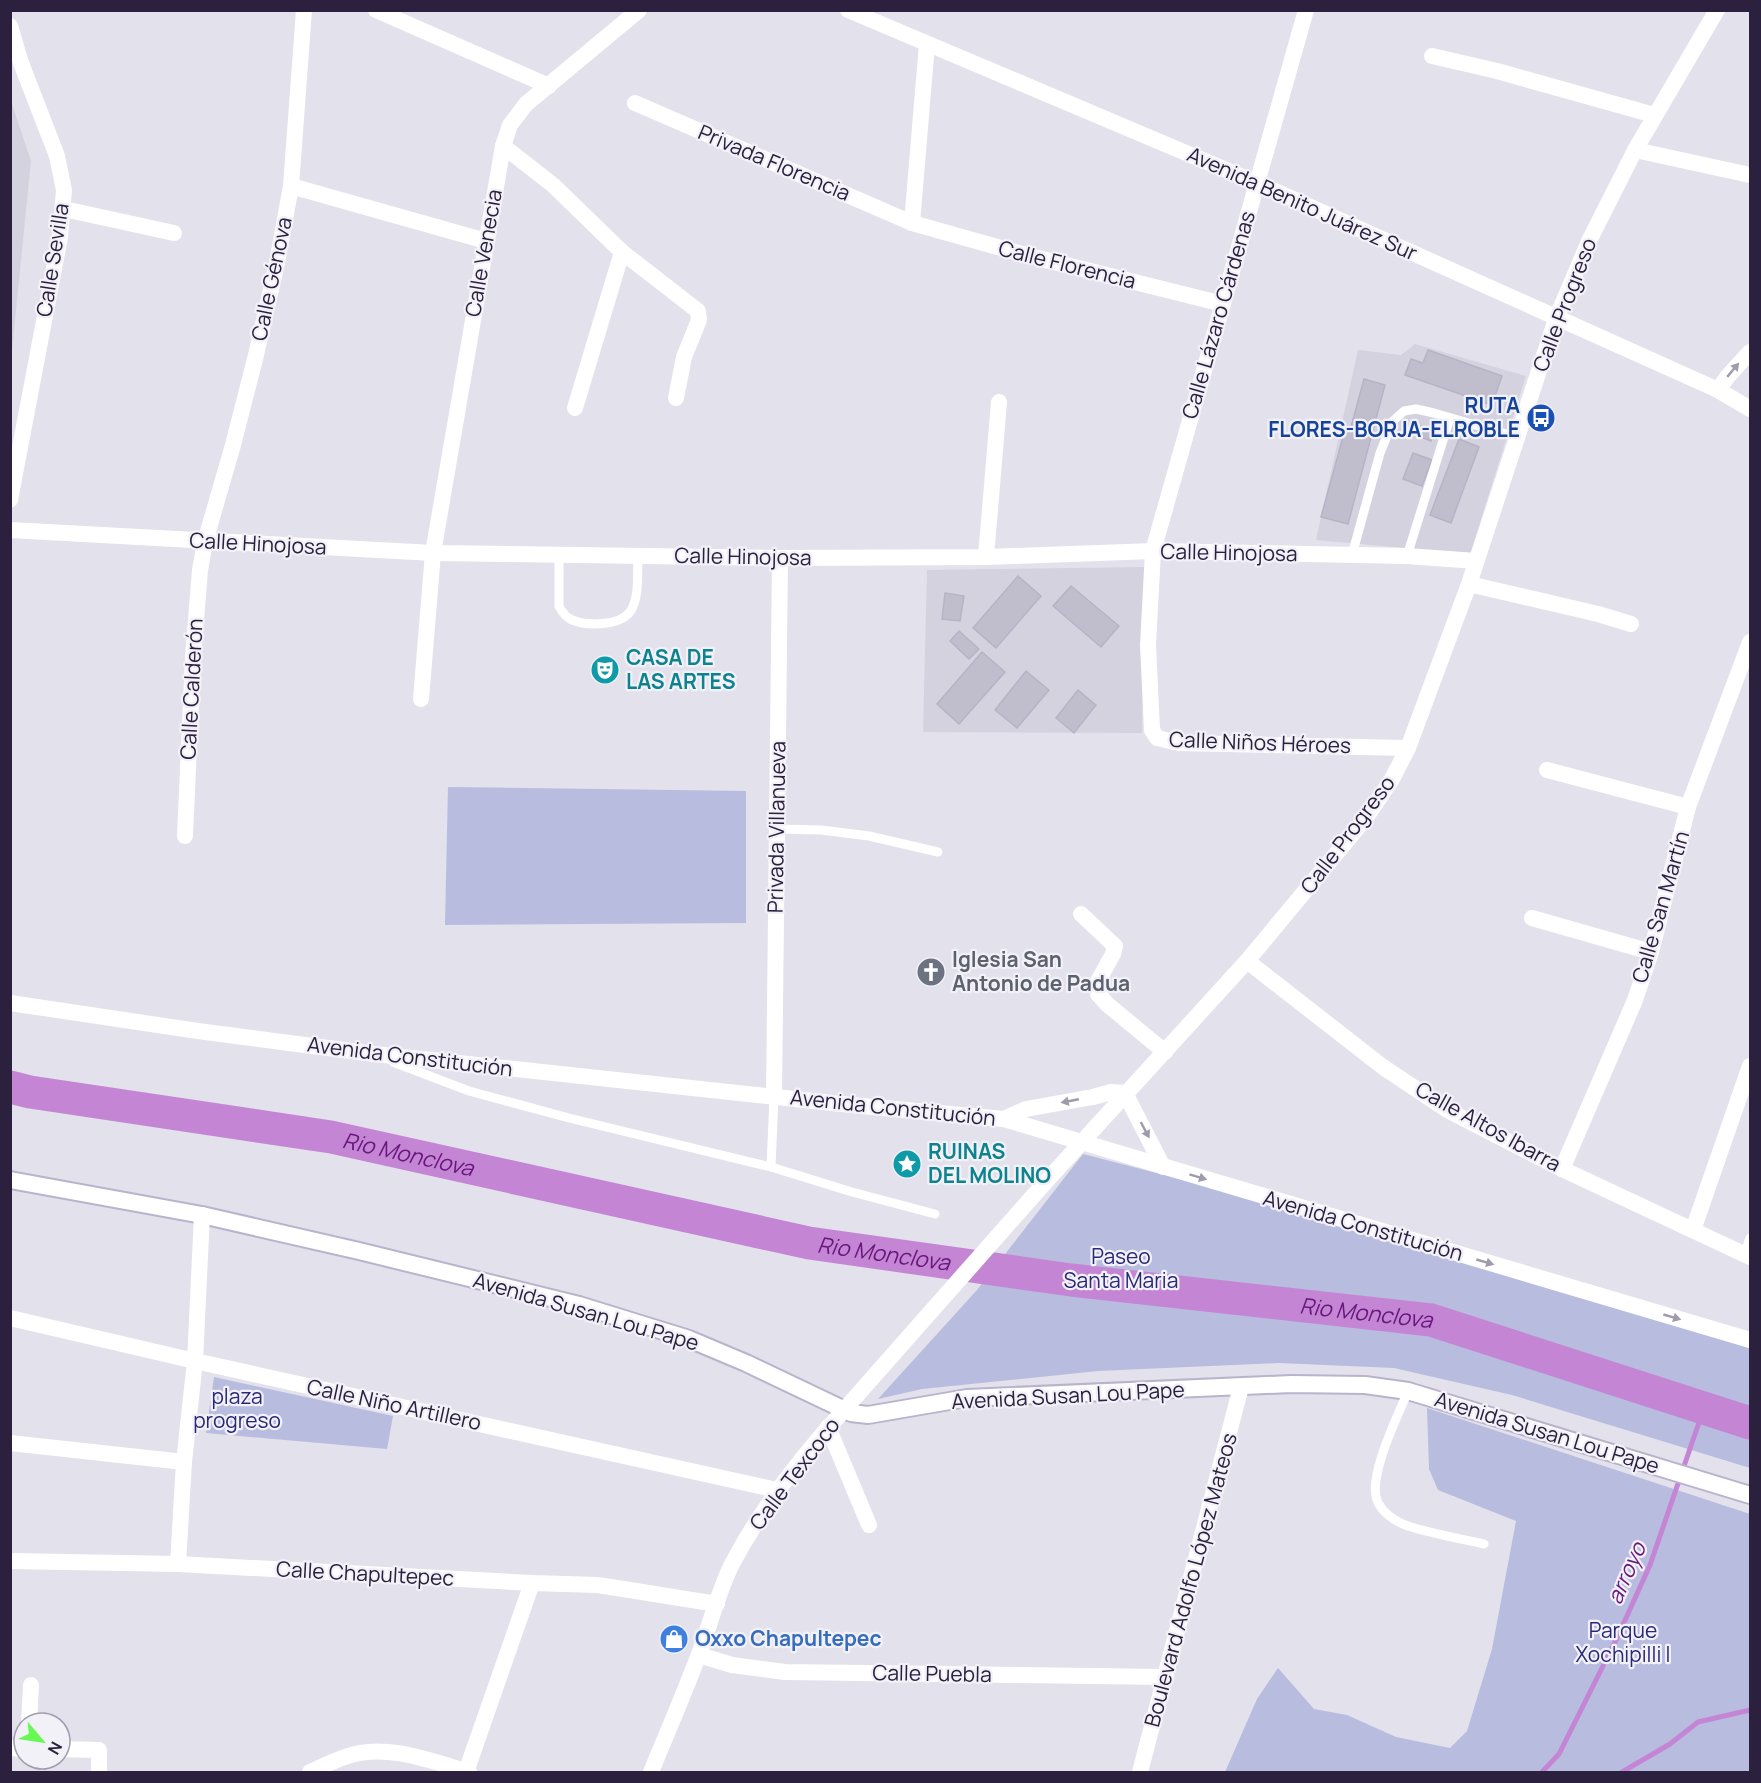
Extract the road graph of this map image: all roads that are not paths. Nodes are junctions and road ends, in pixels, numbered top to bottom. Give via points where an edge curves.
1 (304, 10) edge
2 (376, 10) edge
3 (639, 10) edge
4 (848, 10) edge
5 (1306, 10) edge
6 (1717, 10) edge
7 (10, 26) edge
8 (927, 44) junction
9 (1432, 56) dead end
10 (549, 86) junction
11 (635, 103) dead end
12 (1654, 115) junction
13 (503, 146) junction
14 (1635, 150) junction
15 (1750, 175) edge
16 (1257, 183) junction
17 (291, 186) junction
18 (64, 208) junction
19 (912, 223) junction
20 (174, 234) dead end
21 (486, 241) junction
22 (622, 252) junction
23 (1223, 304) junction
24 (1556, 319) junction
25 (1750, 352) edge
26 (1718, 390) junction
27 (676, 398) dead end
28 (999, 402) dead end
29 (575, 408) dead end
30 (1750, 409) edge
31 (1450, 417) junction
32 (1517, 437) junction
33 (10, 500) edge
34 (10, 531) edge
35 (204, 542) junction
36 (1153, 551) junction
37 (433, 553) junction
38 (559, 555) junction
39 (1352, 555) junction
40 (638, 556) junction
41 (1407, 556) junction
42 (986, 557) junction
43 (780, 558) junction
44 (1476, 561) junction
45 (1469, 584) junction
46 (1631, 624) dead end
47 (1750, 642) edge
48 (422, 699) dead end
49 (1408, 748) junction
50 (1547, 770) dead end
51 (1688, 807) junction
52 (777, 829) junction
53 (185, 836) dead end
54 (938, 852) dead end
55 (1081, 914) dead end
56 (1532, 918) dead end
57 (1651, 952) junction
58 (1247, 961) junction
59 (10, 1003) edge
60 (1165, 1052) junction
61 (374, 1054) junction
62 (1750, 1066) edge
63 (1126, 1094) junction
64 (774, 1096) junction
65 (1004, 1119) junction
66 (1081, 1143) junction
67 (771, 1167) junction
68 (1163, 1167) junction
69 (1562, 1169) junction
70 (10, 1180) edge
71 (934, 1214) dead end
72 (202, 1215) junction
73 (1693, 1230) junction
74 (1750, 1238) edge
75 (1747, 1256) edge
76 (10, 1318) edge
77 (1750, 1340) edge
78 (195, 1361) junction
79 (1241, 1387) junction
80 (1408, 1391) junction
81 (844, 1410) junction
82 (828, 1427) junction
83 (10, 1443) edge
84 (184, 1462) junction
85 (777, 1490) junction
86 (1750, 1495) edge
87 (868, 1525) dead end
88 (1484, 1544) dead end
89 (10, 1561) edge
90 (178, 1564) junction
91 (532, 1583) junction
92 (717, 1604) junction
93 (699, 1655) junction
94 (1166, 1677) junction
95 (31, 1684) dead end
96 (30, 1711) edge
97 (72, 1749) edge
98 (467, 1772) edge
99 (99, 1773) edge
100 (310, 1773) edge
101 (651, 1773) edge
102 (1140, 1773) edge

1 - 17 street, Calle Génova
2 - 10 street
3 - 10 street, Calle Venecia
4 - 8 street, Avenida Benito Juárez Sur
5 - 16 street, Calle Lázaro Cárdenas
6 - 12 street, Calle Progreso
7 - 18 street, Calle Sevilla via 57,156
8 - 16 street, Avenida Benito Juárez Sur
8 - 19 street
9 - 12 street
10 - 13 street, Calle Venecia via 516,114
11 - 19 street, Privada Florencia
12 - 14 street, Calle Progreso
13 - 21 street, Calle Venecia
13 - 22 street via 554,185
14 - 15 street
14 - 24 street, Calle Progreso via 1590,239
16 - 23 street, Calle Lázaro Cárdenas
16 - 24 street, Avenida Benito Juárez Sur
17 - 21 street
17 - 35 street, Calle Génova via 256,355
18 - 20 street
18 - 33 street, Calle Sevilla
19 - 23 street, Calle Florencia
21 - 37 street, Calle Venecia
22 - 27 street via 698,311 699,320 684,357
22 - 29 street
23 - 36 street, Calle Lázaro Cárdenas
24 - 26 street, Avenida Benito Juárez Sur
24 - 32 street, Calle Progreso
26 -> 25 street
26 - 30 street, Avenida Benito Juárez Sur
28 - 42 street
31 - 32 lane
31 - 39 lane via 1416,409 1404,411 1393,421 1380,453
31 - 41 lane
32 - 44 street, Calle Progreso
34 - 35 street, Calle Hinojosa
35 - 37 street, Calle Hinojosa
35 - 53 street, Calle Calderón via 193,657
36 - 39 street, Calle Hinojosa
36 - 42 street, Calle Hinojosa
36 - 49 street, Calle Niños Héroes via 1148,655 1154,735 1179,743
37 - 38 street, Calle Hinojosa
37 - 48 street, Calle Venecia
38 - 40 street, Calle Hinojosa
38 - 40 lane via 562,612 574,621 608,623 630,612
39 - 41 street, Calle Hinojosa
40 - 43 street, Calle Hinojosa
41 - 44 street, Calle Hinojosa
42 - 43 street, Calle Hinojosa
43 - 52 street, Privada Villanueva
44 - 45 street, Calle Progreso
45 - 46 street
45 - 49 street, Calle Progreso
47 - 51 street, Calle San Martín
49 - 58 street, Calle Progreso via 1365,819
50 - 51 street
51 - 57 street, Calle San Martín
52 - 54 lane via 869,836
52 - 64 street, Privada Villanueva
55 - 60 street via 1114,946 1097,983 1098,994
56 - 57 street
57 - 69 street, Calle San Martín via 1617,1043
58 - 60 street, Calle Progreso
58 - 69 street, Calle Altos Ibarra via 1415,1089 1449,1111
59 - 61 street, Avenida Constitución
60 - 63 street, Calle Progreso
61 - 64 street, Avenida Constitución
61 - 67 lane via 469,1091
62 - 73 street
63 -> 65 street via 1111,1092 1026,1109
63 - 66 street, Calle Progreso
63 -> 68 street
64 - 65 street, Avenida Constitución
64 - 67 lane
65 - 66 street, Avenida Constitución
66 - 68 street, Avenida Constitución
66 - 81 street, Calle Progreso
67 - 71 lane
68 -> 77 street, Avenida Constitución
69 - 73 street, Calle Altos Ibarra
70 - 72 street, Avenida Susan Lou Pape
72 - 78 street
72 - 81 street, Avenida Susan Lou Pape via 579,1305 690,1339
73 - 75 street, Calle Altos Ibarra
74 - 75 lane
76 - 78 street, Calle Niño Artillero
78 - 84 street
78 - 85 street, Calle Niño Artillero
79 - 80 street, Avenida Susan Lou Pape via 1365,1385
79 - 81 street, Avenida Susan Lou Pape via 967,1398 868,1415
79 - 94 street, Boulevard Adolfo López Mateos
80 - 86 street, Avenida Susan Lou Pape
80 - 88 lane via 1378,1469 1377,1500 1383,1511 1406,1525
81 - 82 street, Calle Texcoco
82 - 85 street, Calle Texcoco
82 - 87 street
83 - 84 street
84 - 90 street
85 - 92 street, Calle Texcoco via 731,1567
89 - 90 street, Calle Chapultepec
90 - 91 street, Calle Chapultepec
91 - 92 street, Calle Chapultepec via 598,1585
91 - 98 street
92 - 93 street, Calle Texcoco
93 - 94 street, Calle Puebla via 732,1665 785,1672
93 - 101 street, Calle Texcoco
94 - 102 street, Boulevard Adolfo López Mateos
95 - 96 street
97 - 99 street via 99,1750
98 - 100 street via 427,1759 367,1752 345,1756

